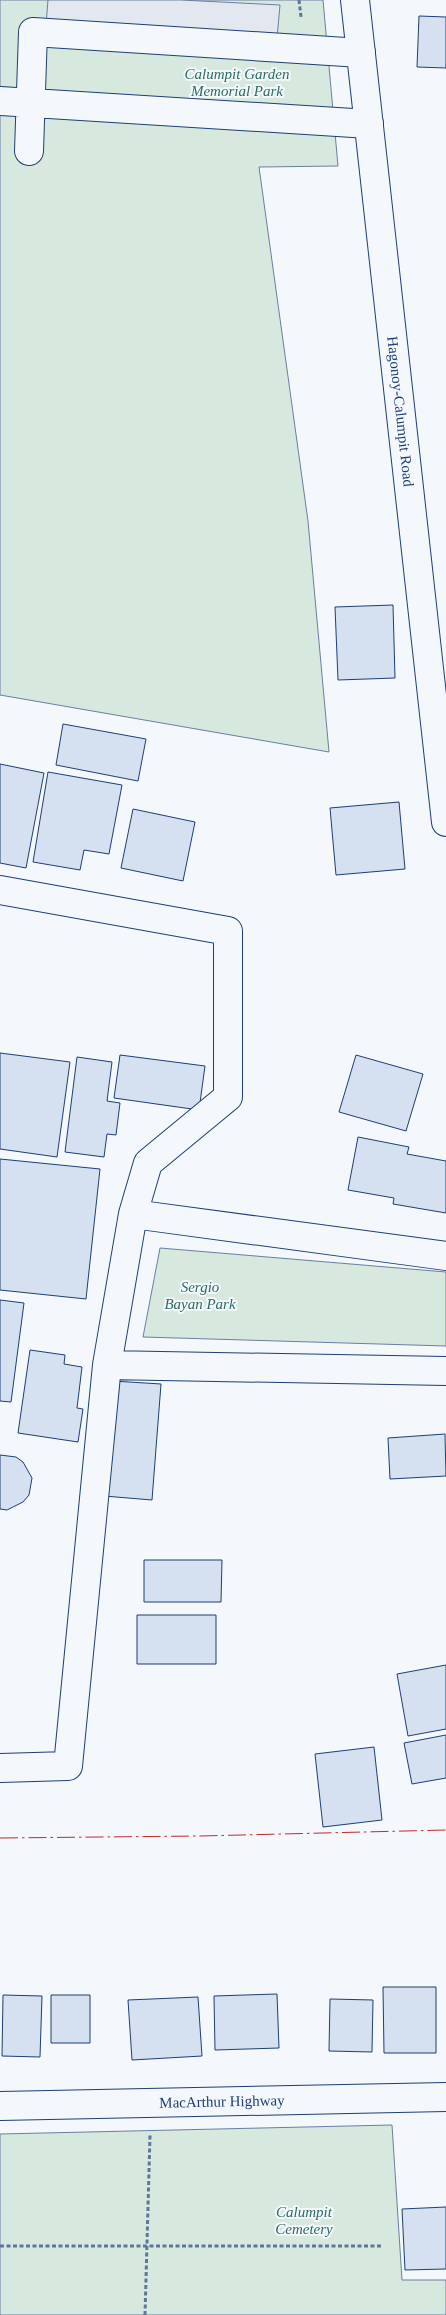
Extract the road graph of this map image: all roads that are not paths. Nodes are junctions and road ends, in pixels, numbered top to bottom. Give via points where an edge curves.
1 (356, 0) edge
2 (361, 53) junction
3 (0, 102) edge
4 (30, 103) junction
5 (369, 124) junction
6 (29, 151) dead end
7 (446, 822) edge
8 (0, 890) edge
9 (132, 1214) junction
10 (446, 1256) edge
11 (107, 1365) junction
12 (446, 1371) edge
13 (0, 1768) edge
14 (446, 2097) edge
15 (0, 2106) edge

1 - 2 main road, Hagonoy-Calumpit Road
2 - 4 main road via 33,32
2 - 5 main road, Hagonoy-Calumpit Road
3 - 4 main road
4 - 5 main road
4 - 6 main road
5 - 7 main road, Hagonoy-Calumpit Road
8 - 9 main road via 228,931 228,1097 148,1163
9 - 10 main road
9 - 11 main road
11 - 12 main road
11 - 13 main road via 68,1766
14 - 15 main road, MacArthur Highway

